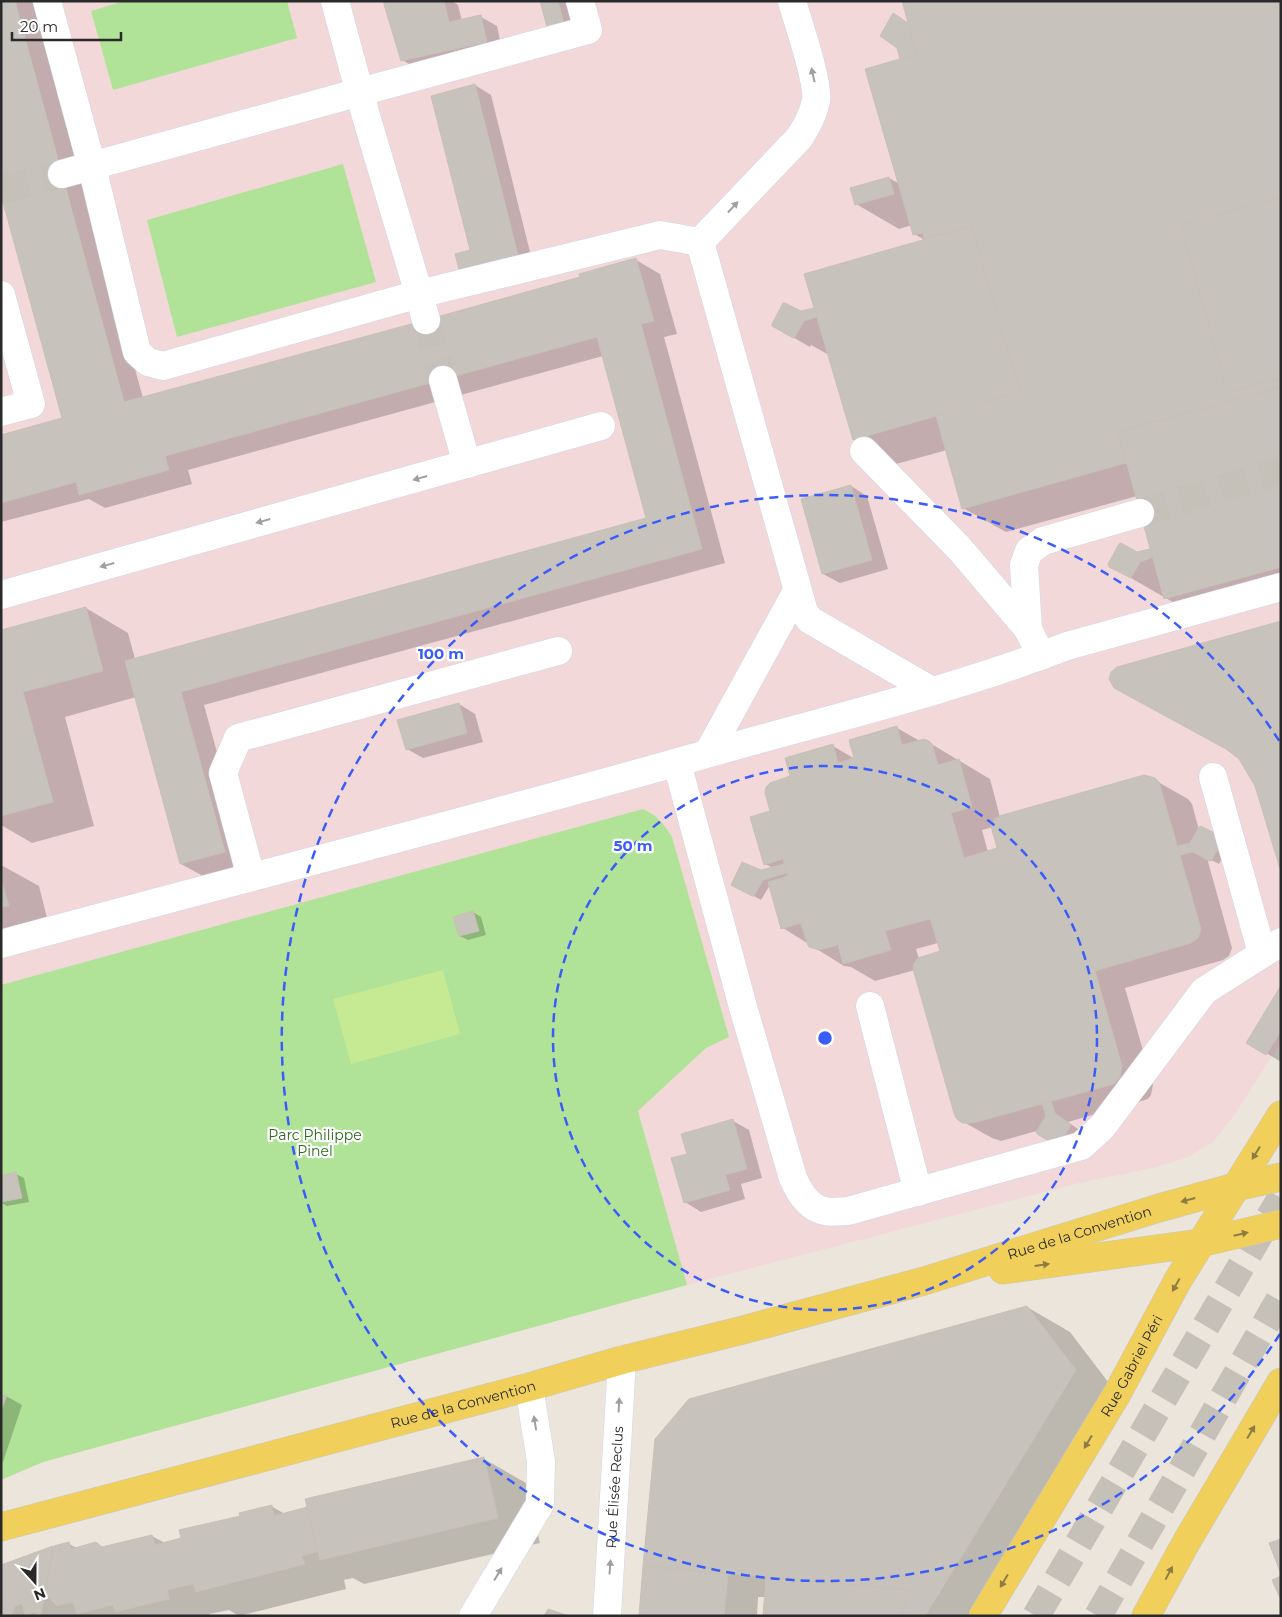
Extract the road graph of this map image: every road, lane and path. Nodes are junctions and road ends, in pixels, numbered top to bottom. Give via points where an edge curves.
1 (47, 1) edge
2 (335, 1) edge
3 (580, 1) edge
4 (792, 1) edge
5 (360, 92) junction
6 (92, 166) junction
7 (62, 174) tunnel mouth
8 (700, 242) junction
9 (419, 294) junction
10 (1, 295) edge
11 (426, 320) tunnel mouth
12 (443, 380) tunnel mouth
13 (1, 412) edge
14 (601, 426) dead end
15 (864, 451) dead end
16 (467, 464) junction
17 (1140, 513) tunnel mouth
18 (1281, 587) edge
19 (797, 590) junction
20 (1, 595) edge
21 (1028, 629) junction
22 (558, 651) dead end
23 (1041, 656) junction
24 (932, 691) junction
25 (708, 754) junction
26 (678, 763) junction
27 (1213, 778) dead end
28 (251, 877) junction
29 (1, 944) edge
30 (1271, 947) edge
31 (870, 1006) dead end
32 (1281, 1115) edge
33 (1281, 1177) edge
34 (1235, 1187) junction
35 (918, 1192) junction
36 (1281, 1224) edge
37 (1200, 1243) junction
38 (924, 1281) junction
39 (622, 1360) junction
40 (1281, 1382) edge
41 (529, 1387) junction
42 (1, 1527) edge
43 (473, 1616) edge
44 (607, 1616) edge
45 (983, 1616) edge
46 (1146, 1616) edge

1 - 6 street
2 - 5 street
3 - 5 street via 588,30
8 -> 4 street via 800,137 812,116 816,99 814,79
5 - 6 street
5 - 9 street
6 - 7 street
6 - 9 street via 138,352 148,362 163,366
8 - 9 street via 660,236
8 - 19 street
9 - 11 street
10 - 13 street via 31,404
12 - 16 street
14 - 16 street
15 - 21 street via 959,548
16 -> 20 street
17 - 21 street via 1043,541 1030,551 1024,565
18 - 23 street
19 - 24 street via 810,620
19 - 25 street
21 - 23 street
22 - 28 street via 238,738 223,773
23 - 24 street
24 - 25 street
25 - 26 street
26 - 28 street
26 - 35 street via 743,1007 798,1189 809,1203 824,1211 848,1211
27 - 30 street
28 - 29 street
30 - 35 street via 1204,992 1102,1127 1081,1146
31 - 35 street
32 -> 34 main road, Rue Gabriel Péri
33 - 34 main road, Rue de la Convention
34 - 37 main road, Rue Gabriel Péri
34 -> 38 main road, Rue de la Convention
37 -> 36 main road, Rue de la Convention
38 -> 37 main road, Rue de la Convention
37 -> 45 main road, Rue Gabriel Péri via 1117,1394
38 - 39 main road, Rue de la Convention
39 - 41 main road, Rue de la Convention
44 -> 39 street, Rue Élisée Reclus
46 -> 40 main road
41 - 42 main road, Rue de la Convention
43 -> 41 street via 540,1504 541,1461

